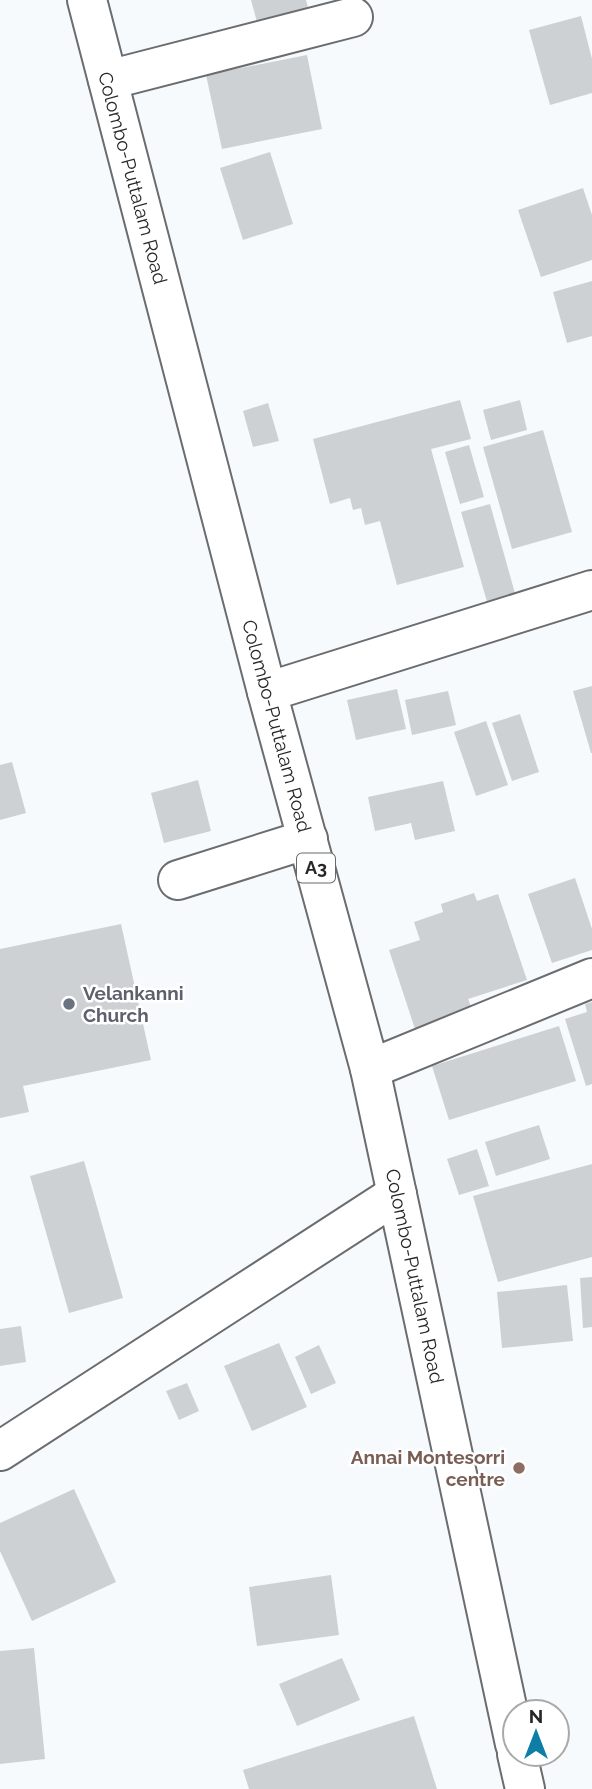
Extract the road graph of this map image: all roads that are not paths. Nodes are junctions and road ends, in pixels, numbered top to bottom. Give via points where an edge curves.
1 (87, 0) edge
2 (353, 17) dead end
3 (108, 80) junction
4 (592, 590) edge
5 (267, 692) junction
6 (308, 839) junction
7 (178, 880) dead end
8 (592, 978) edge
9 (370, 1069) junction
10 (397, 1194) junction
11 (0, 1451) edge
12 (505, 1698) edge
13 (520, 1768) edge
14 (525, 1789) edge

1 - 3 main road, Colombo-Puttalam Road / A3
2 - 3 main road
3 - 5 main road, Colombo-Puttalam Road / A3
4 - 5 main road
5 - 6 main road, Colombo-Puttalam Road / A3
6 - 7 main road
6 - 9 main road, Colombo-Puttalam Road / A3
8 - 9 main road
9 - 10 main road, Colombo-Puttalam Road / A3
10 - 11 main road
10 - 12 main road, Colombo-Puttalam Road / A3
13 - 14 main road

